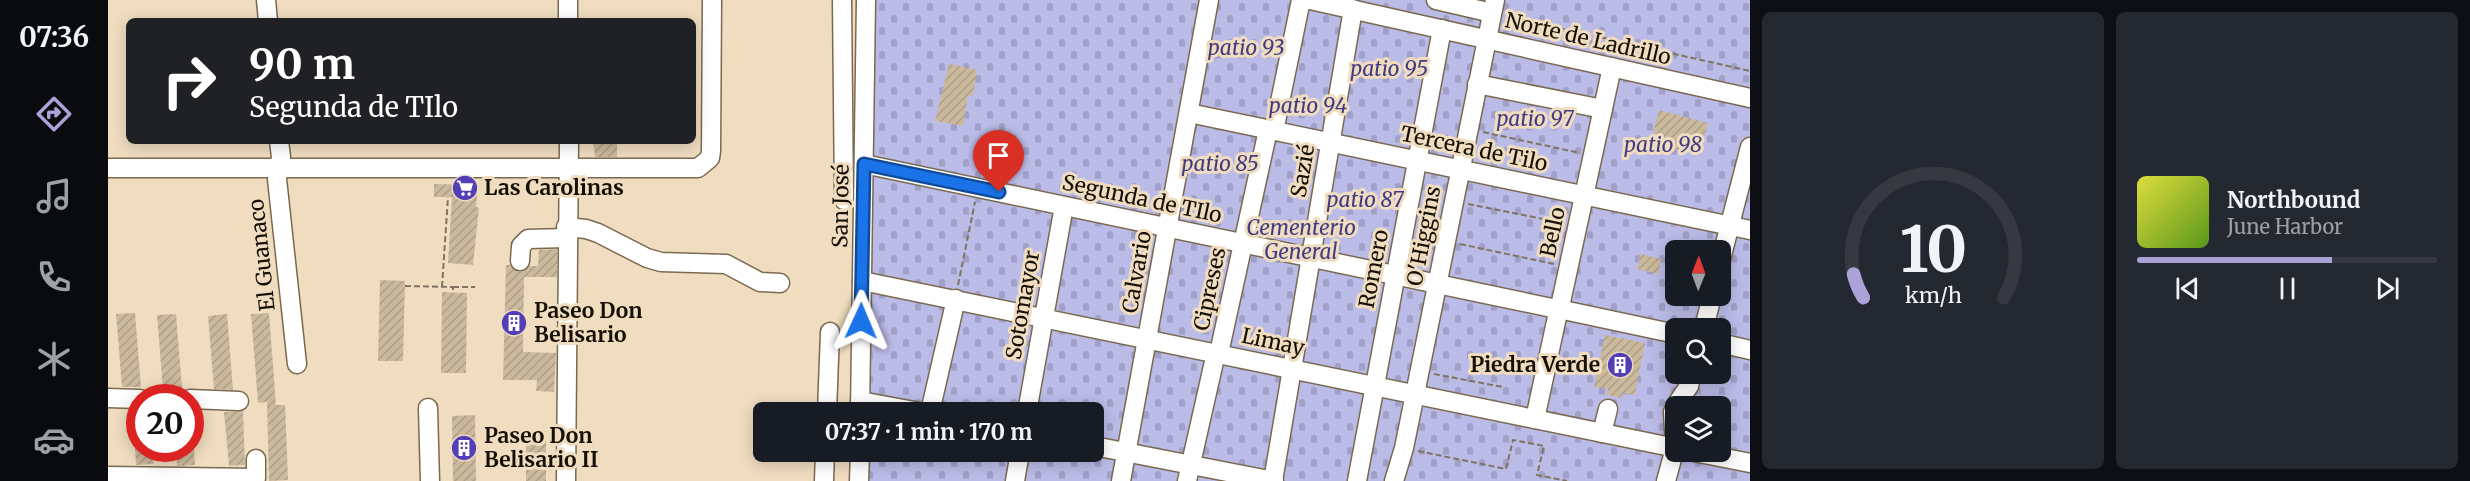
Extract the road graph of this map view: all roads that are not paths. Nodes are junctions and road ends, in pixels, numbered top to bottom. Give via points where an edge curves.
1 (266, 0) edge
2 (568, 0) edge
3 (712, 0) edge
4 (842, 0) edge
5 (866, 0) edge
6 (1209, 0) edge
7 (1300, 0) edge
8 (1311, 0) edge
9 (1436, 0) edge
10 (1493, 6) edge
11 (1353, 9) junction
12 (268, 18) edge
13 (568, 18) edge
14 (1442, 29) junction
15 (1486, 39) junction
16 (1612, 67) junction
17 (1478, 84) junction
18 (1750, 98) edge
19 (1603, 109) junction
20 (1189, 113) junction
21 (1271, 130) junction
22 (1331, 143) junction
23 (279, 144) edge
24 (568, 144) edge
25 (1750, 147) edge
26 (1417, 161) junction
27 (864, 164) junction
28 (568, 167) junction
29 (108, 168) edge
30 (279, 168) junction
31 (1460, 170) junction
32 (1584, 195) junction
33 (844, 200) dead end
34 (1064, 206) junction
35 (1730, 226) junction
36 (1167, 228) junction
37 (1750, 230) edge
38 (566, 233) junction
39 (1726, 240) edge
40 (1243, 243) junction
41 (1311, 258) junction
42 (520, 261) dead end
43 (1395, 275) junction
44 (862, 281) junction
45 (780, 283) dead end
46 (1437, 284) junction
47 (956, 299) junction
48 (1560, 310) junction
49 (1044, 317) junction
50 (830, 332) dead end
51 (1665, 332) edge
52 (1147, 339) junction
53 (1731, 346) edge
54 (1750, 350) edge
55 (1217, 353) junction
56 (297, 364) dead end
57 (1292, 368) junction
58 (1375, 386) junction
59 (1415, 394) junction
60 (108, 398) edge
61 (126, 399) edge
62 (204, 400) edge
63 (239, 401) dead end
64 (827, 402) edge
65 (860, 402) edge
66 (932, 402) edge
67 (1029, 402) edge
68 (428, 408) dead end
69 (1608, 409) dead end
70 (1535, 419) junction
71 (1602, 433) junction
72 (1665, 446) edge
73 (1104, 448) edge
74 (1126, 453) junction
75 (255, 459) dead end
76 (1731, 459) edge
77 (825, 462) edge
78 (860, 462) edge
79 (1018, 462) edge
80 (1671, 462) edge
81 (1750, 463) edge
82 (1189, 473) edge
83 (108, 476) edge
84 (430, 481) edge
85 (566, 481) edge
86 (824, 481) edge
87 (859, 481) edge
88 (1015, 481) edge
89 (1122, 481) edge
90 (1273, 481) edge
91 (1357, 481) edge
92 (1394, 481) edge
93 (1666, 481) edge

1 - 12 street
2 - 13 street
3 - 28 street via 710,158 698,168
4 - 33 street
5 - 27 street, San José
6 - 20 street, Calvario
7 - 21 street, Cipreses
8 - 11 street, Norte de Ladrillo
9 - 10 street
10 - 15 street, O'Higgins
11 - 14 street, Norte de Ladrillo
11 - 22 street, Sazié
14 - 15 street, Norte de Ladrillo
14 - 26 street, Romero
15 - 16 street, Norte de Ladrillo
15 - 17 street, O'Higgins
16 - 18 street, Norte de Ladrillo
16 - 19 street, Bello
17 - 19 street
17 - 31 street, O'Higgins
19 - 32 street, Bello
20 - 21 street, Tercera de Tilo
20 - 36 street, Calvario
21 - 22 street, Tercera de Tilo
21 - 40 street, Cipreses
22 - 26 street, Tercera de Tilo
22 - 41 street, Sazié
23 - 30 street, El Guanaco
24 - 28 street
25 - 35 street
26 - 31 street, Tercera de Tilo
26 - 43 street, Romero
27 - 34 street, Segunda de TIlo
27 - 44 street, San José
28 - 30 street
28 - 38 street
29 - 30 street
30 - 56 street, El Guanaco
31 - 32 street, Tercera de Tilo
31 - 46 street, O'Higgins
32 - 35 street, Tercera de Tilo
32 - 48 street, Bello
34 - 36 street, Segunda de TIlo
34 - 49 street, Sotomayor
35 - 37 street, Tercera de Tilo
35 - 39 street
36 - 40 street, Segunda de TIlo
36 - 52 street, Calvario
38 - 42 street via 528,239 521,246
38 - 45 street via 586,229 647,258 676,264 726,264 760,282
38 - 85 street
40 - 41 street, Segunda de TIlo
40 - 55 street, Cipreses
41 - 43 street, Segunda de TIlo
41 - 57 street, Sazié
43 - 46 street, Segunda de TIlo
43 - 58 street, Romero
44 - 47 street, Limay
44 - 65 street, San José
46 - 48 street, Segunda de TIlo
46 - 59 street, O'Higgins
47 - 49 street, Limay
47 - 66 street
48 - 51 street, Segunda de TIlo
48 - 70 street, Bello
49 - 52 street, Limay
49 - 67 street, Sotomayor
50 - 64 street
52 - 55 street, Limay
52 - 74 street, Calvario
53 - 54 street
55 - 57 street, Limay
55 - 82 street, Cipreses
57 - 58 street, Limay
57 - 90 street, Sazié
58 - 59 street, Limay
58 - 91 street, Romero
59 - 70 street, Limay
59 - 92 street, O'Higgins
60 - 61 street
62 - 63 street
68 - 84 street
69 - 71 street
70 - 71 street, Limay
71 - 72 street, Limay
73 - 74 street
74 - 82 street
74 - 89 street, Calvario
75 - 83 street via 256,478
76 - 81 street
77 - 86 street
78 - 87 street
79 - 88 street
80 - 93 street
82 - 90 street

